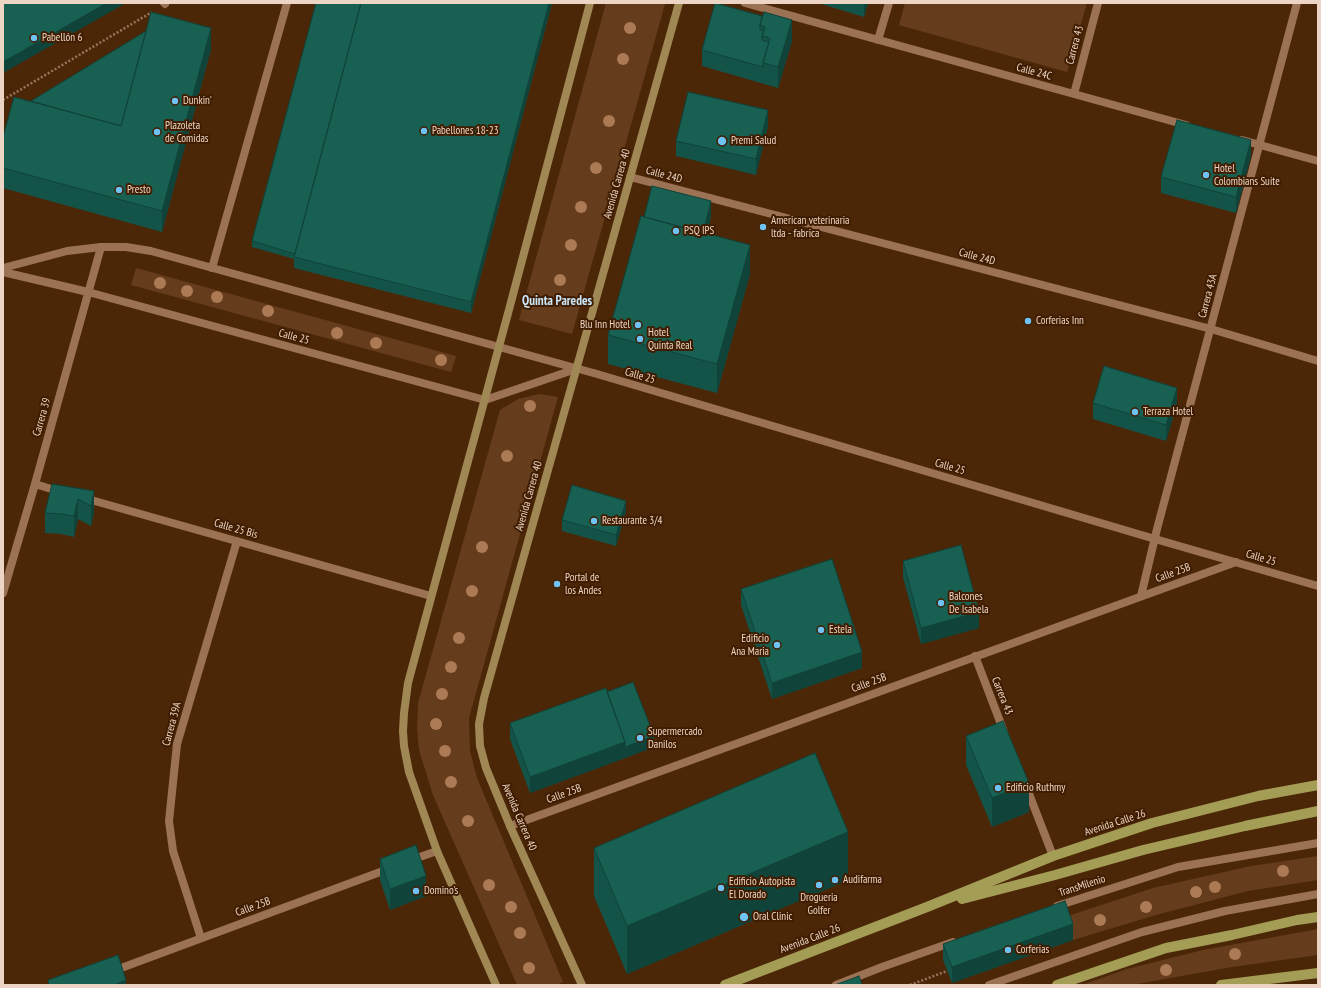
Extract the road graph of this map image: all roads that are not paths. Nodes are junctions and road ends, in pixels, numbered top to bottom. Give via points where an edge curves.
1 (287, 3) edge
2 (590, 3) edge
3 (679, 3) edge
4 (745, 3) edge
5 (889, 3) edge
6 (1098, 3) edge
7 (1297, 3) edge
8 (878, 40) junction
9 (1074, 94) junction
10 (1193, 127) edge
11 (1237, 139) edge
12 (1260, 145) junction
13 (1318, 161) edge
14 (630, 177) junction
15 (101, 247) junction
16 (3, 268) edge
17 (212, 268) junction
18 (3, 272) edge
19 (88, 292) junction
20 (1211, 329) junction
21 (499, 348) junction
22 (1318, 361) edge
23 (577, 369) junction
24 (485, 400) junction
25 (35, 484) junction
26 (1155, 539) junction
27 (237, 541) junction
28 (1236, 562) junction
29 (1318, 586) edge
30 (3, 593) edge
31 (431, 596) junction
32 (1141, 596) junction
33 (974, 656) junction
34 (1007, 738) edge
35 (1021, 775) edge
36 (1318, 785) edge
37 (1318, 811) edge
38 (510, 826) junction
39 (1318, 843) edge
40 (437, 851) junction
41 (1053, 856) junction
42 (1318, 894) edge
43 (927, 907) junction
44 (1052, 907) edge
45 (1318, 917) edge
46 (201, 938) junction
47 (963, 938) edge
48 (1318, 973) edge
49 (106, 974) edge
50 (496, 985) edge
51 (582, 985) edge
52 (725, 985) edge
53 (836, 985) edge
54 (989, 985) edge
55 (1057, 985) edge
56 (1221, 985) edge

1 - 17 street
2 - 21 main road
3 - 14 main road, Avenida Carrera 40
4 - 8 street, Calle 24C
5 - 8 street
6 - 9 street, Carrera 43
7 - 12 street, Carrera 43A
8 - 9 street, Calle 24C
9 - 10 street, Calle 24C
11 - 12 street
12 - 13 street
12 - 20 street, Carrera 43A
14 - 20 street, Calle 24D
14 - 23 main road, Avenida Carrera 40
15 - 16 street, Calle 25 via 66,251
15 - 17 street, Calle 25 via 151,251
15 - 19 street, Carrera 39
17 - 21 street, Calle 25
18 - 19 street, Calle 25
19 - 24 street, Calle 25
19 - 25 street, Carrera 39
20 - 22 street, Calle 24D
20 - 26 street, Carrera 43A
21 - 23 street, Calle 25
21 - 24 main road
23 - 24 street
23 - 26 street, Calle 25
23 - 38 main road, Avenida Carrera 40 via 484,698 479,724 480,746 486,768
24 - 31 main road
25 - 27 street, Calle 25 Bis
25 - 30 street, Carrera 39
26 - 28 street, Calle 25
26 - 32 street, Carrera 43A
27 - 31 street, Calle 25 Bis
27 - 46 street, Carrera 39A via 177,744 169,821 173,851
28 - 29 street, Calle 25
28 - 32 street, Calle 25B
31 - 40 main road via 408,683 403,731 410,772
32 - 33 street, Calle 25B
33 - 34 street, Carrera 43
33 - 38 street, Calle 25B
35 - 41 street
36 - 41 main road, Avenida Calle 26 via 1258,796 1152,823
37 - 43 main road, Avenida Calle 26 via 1143,850
38 - 51 main road, Avenida Carrera 40
39 - 44 street, TransMilenio via 1178,867
40 - 46 street, Calle 25B
40 - 50 main road
41 - 43 main road, Avenida Calle 26
42 - 54 street via 1225,911 1142,932
43 - 52 main road, Avenida Calle 26
45 - 55 main road via 1166,948
46 - 49 street, Calle 25B
47 - 53 street
48 - 56 main road

